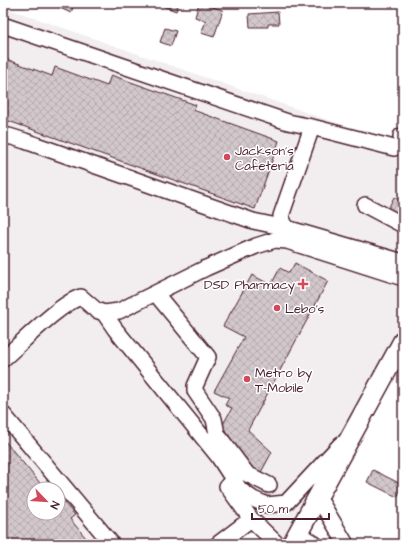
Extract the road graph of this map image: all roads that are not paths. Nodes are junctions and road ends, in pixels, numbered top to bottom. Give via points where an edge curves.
1 (3, 26) edge
2 (312, 127) junction
3 (3, 139) edge
4 (399, 141) edge
5 (365, 205) dead end
6 (253, 221) junction
7 (403, 225) edge
8 (294, 237) junction
9 (256, 246) junction
10 (360, 256) junction
11 (403, 262) edge
12 (403, 278) edge
13 (156, 294) junction
14 (104, 313) junction
15 (403, 341) edge
16 (3, 359) edge
17 (3, 414) edge
18 (356, 428) junction
19 (218, 456) junction
20 (269, 485) dead end
21 (318, 497) junction
22 (251, 519) junction
23 (237, 539) edge
24 (295, 539) edge
25 (112, 544) edge
26 (218, 544) edge
27 (277, 544) edge
28 (315, 544) edge
29 (346, 544) edge

1 - 2 street via 288,122
2 - 4 street
2 - 8 street via 281,216
3 - 6 street via 10,136
5 - 7 street
6 - 8 street
6 - 9 street
8 - 9 street
8 - 10 street
9 - 13 street
10 - 11 street
10 - 12 street
13 - 14 street via 119,312
13 - 20 street via 208,357 195,391 214,419 217,434 247,474
14 - 16 street via 81,298 73,299
14 - 19 street
15 - 18 main road
17 - 25 street
18 - 19 street via 286,503 267,505 253,499 240,490
18 - 21 main road
19 - 22 street via 218,473
21 - 24 main road
21 - 29 street
22 - 23 street
22 - 27 street
23 - 26 street
24 - 28 street

